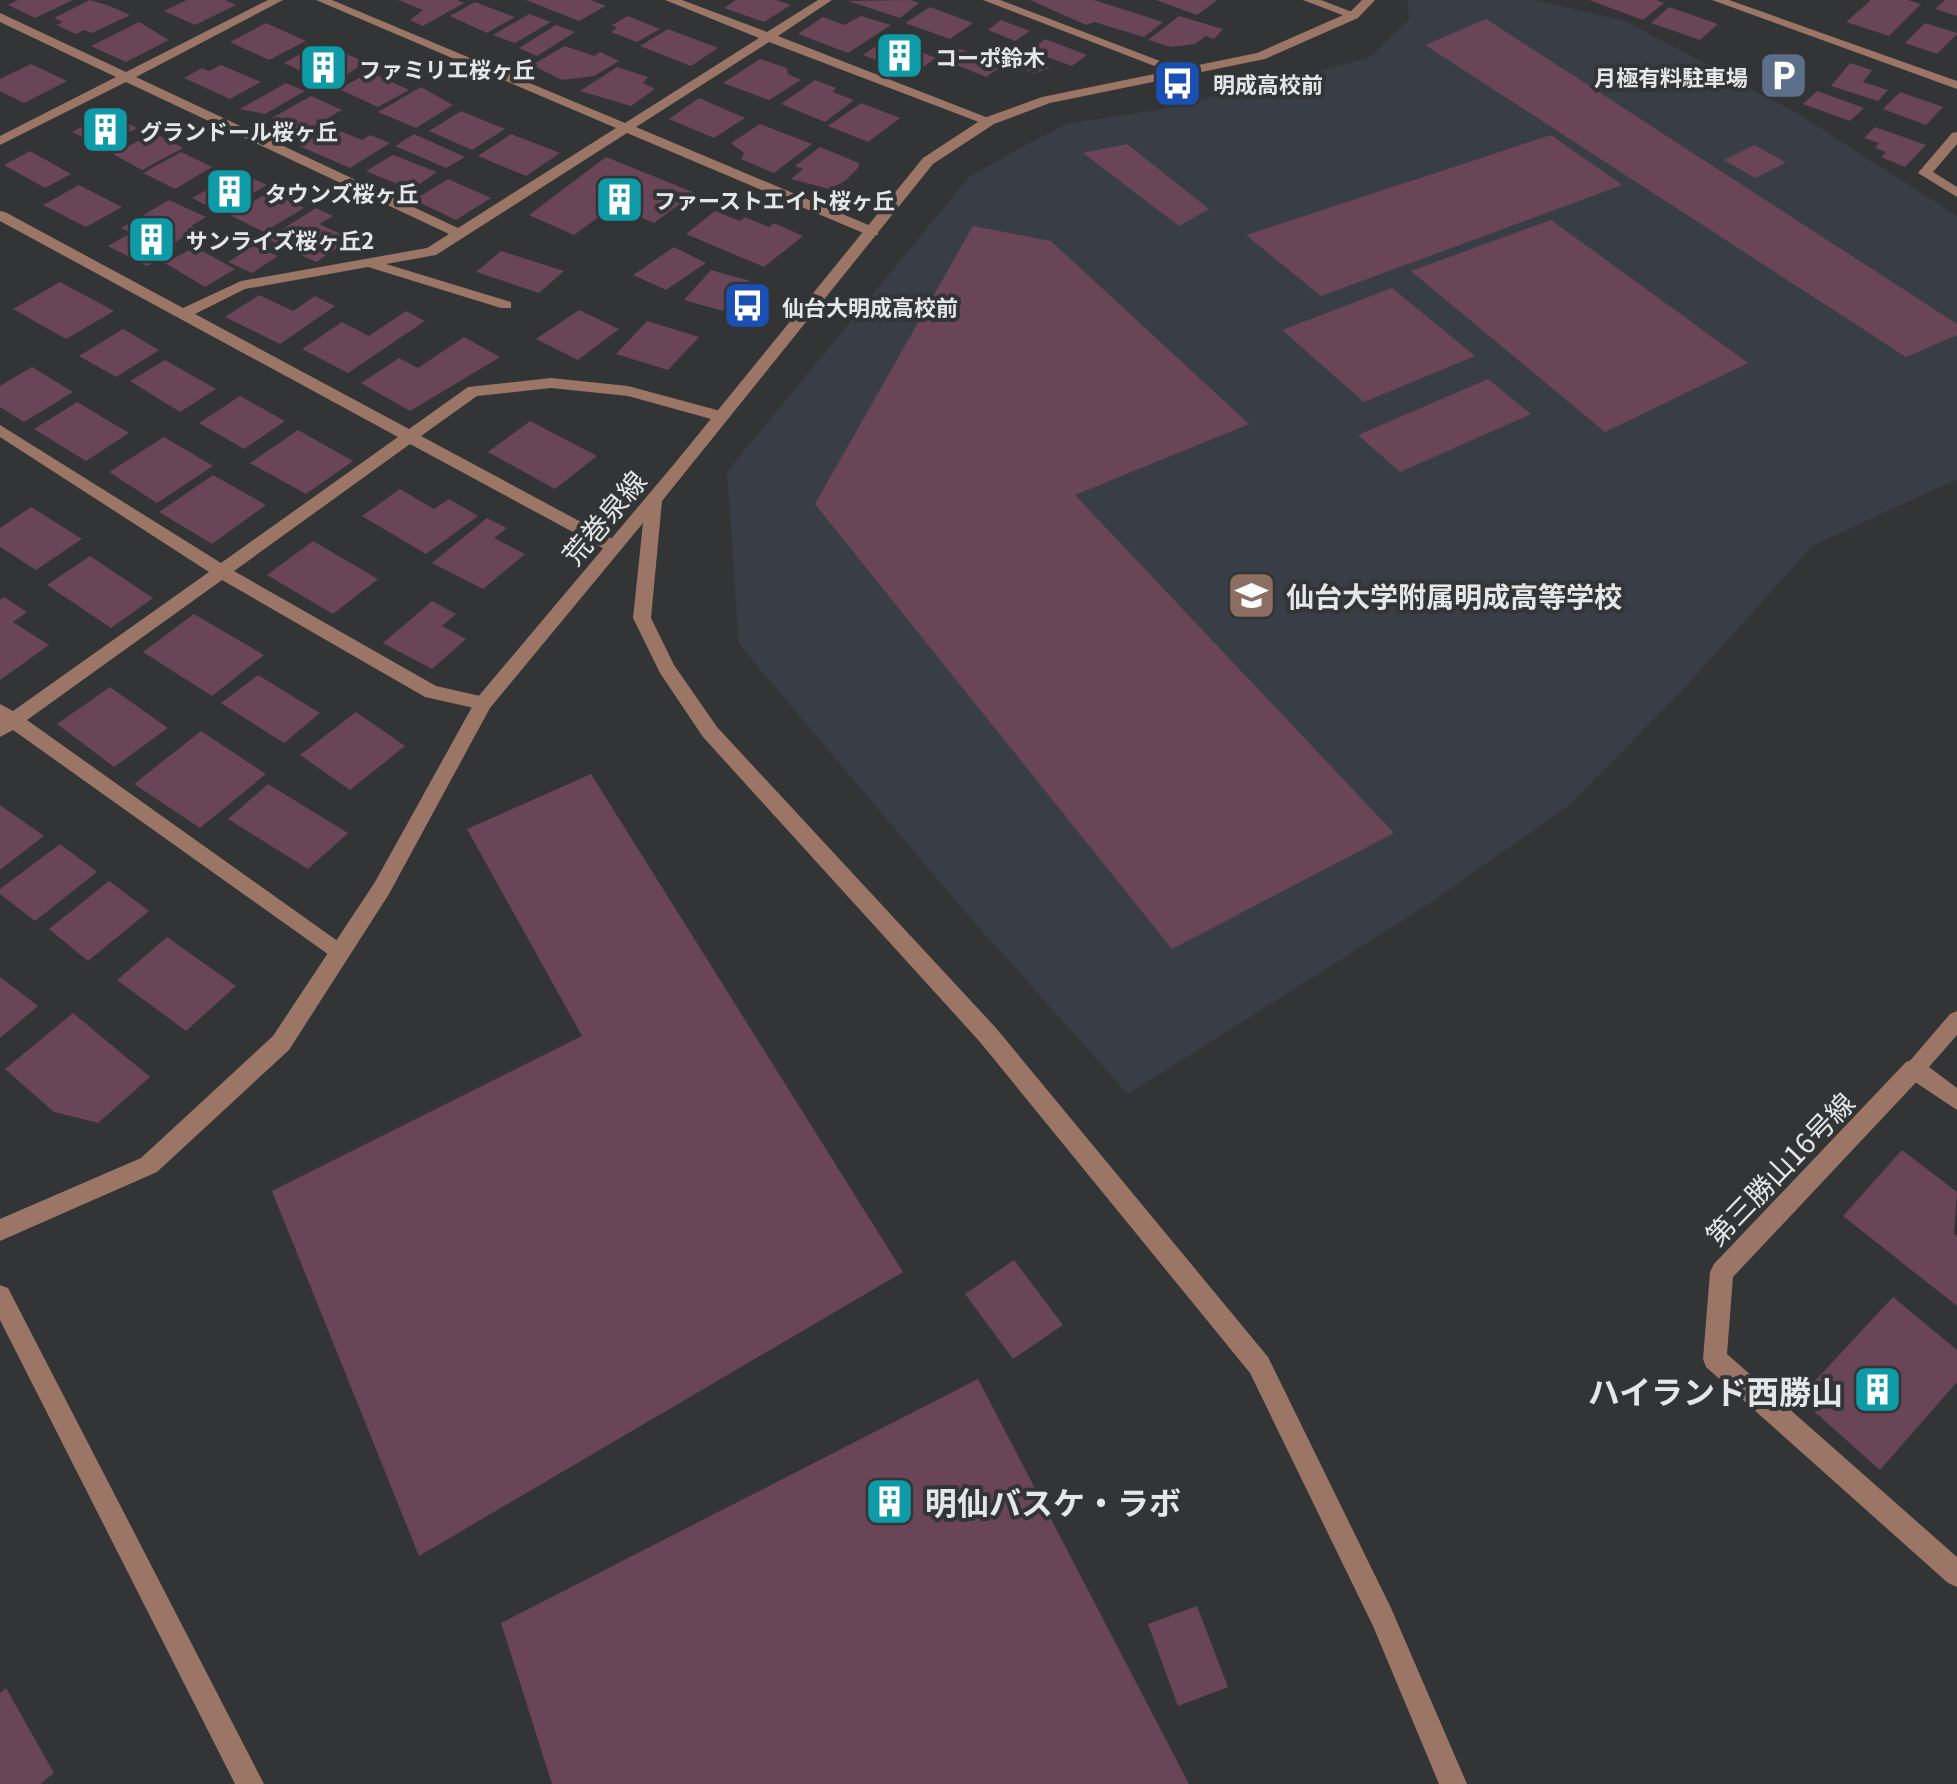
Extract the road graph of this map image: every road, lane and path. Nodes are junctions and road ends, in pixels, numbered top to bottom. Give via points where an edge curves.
1 (277, 0) edge
2 (322, 0) edge
3 (362, 0) edge
4 (671, 0) edge
5 (826, 0) edge
6 (988, 0) edge
7 (1309, 0) edge
8 (1369, 0) edge
9 (1718, 0) edge
10 (344, 10) junction
11 (1354, 14) junction
12 (0, 17) edge
13 (767, 37) junction
14 (1188, 74) junction
15 (126, 77) junction
16 (1957, 84) edge
17 (988, 121) junction
18 (623, 129) junction
19 (1957, 136) edge
20 (0, 141) edge
21 (1957, 193) edge
22 (0, 215) edge
23 (872, 232) junction
24 (459, 234) junction
25 (361, 261) junction
26 (506, 305) dead end
27 (182, 314) junction
28 (722, 417) junction
29 (0, 430) edge
30 (408, 435) junction
31 (655, 499) junction
32 (614, 547) junction
33 (220, 571) junction
34 (482, 703) junction
35 (4, 720) edge
36 (339, 953) junction
37 (1957, 1020) edge
38 (1914, 1069) junction
39 (1957, 1100) edge
40 (0, 1230) edge
41 (0, 1296) edge
42 (1957, 1574) edge
43 (250, 1784) edge
44 (1453, 1784) edge

1 - 15 street
2 - 10 street
3 - 10 street
4 - 13 street
5 - 13 street
6 - 14 street
7 - 11 street
8 - 11 street, 荒巻泉線
9 - 16 street
10 - 18 street
11 - 14 street, 荒巻泉線 via 1261,56
12 - 15 street
13 - 17 street
13 - 18 street
14 - 17 street, 荒巻泉線 via 1047,100
15 - 20 street
15 - 24 street
17 - 23 street, 荒巻泉線 via 928,161
18 - 23 street
18 - 24 street
19 - 21 street via 1926,173
22 - 27 street
23 - 28 street, 荒巻泉線
24 - 25 street via 431,252
25 - 26 street
25 - 27 street via 241,284
27 - 30 street
28 - 30 street via 628,391 551,383 472,391
28 - 31 street, 荒巻泉線
29 - 33 street
30 - 32 street
30 - 33 street
31 - 32 street, 荒巻泉線
31 - 44 street via 642,618 666,668 710,732 988,1035 1259,1365 1382,1617
32 - 34 street, 荒巻泉線
33 - 34 street via 431,692
33 - 35 street
34 - 36 street, 荒巻泉線 via 382,888
35 - 36 street
36 - 40 street, 荒巻泉線 via 281,1043 150,1166
37 - 38 street
38 - 39 street
38 - 42 street, 第三勝山16号線 via 1722,1272 1716,1359
41 - 43 street

